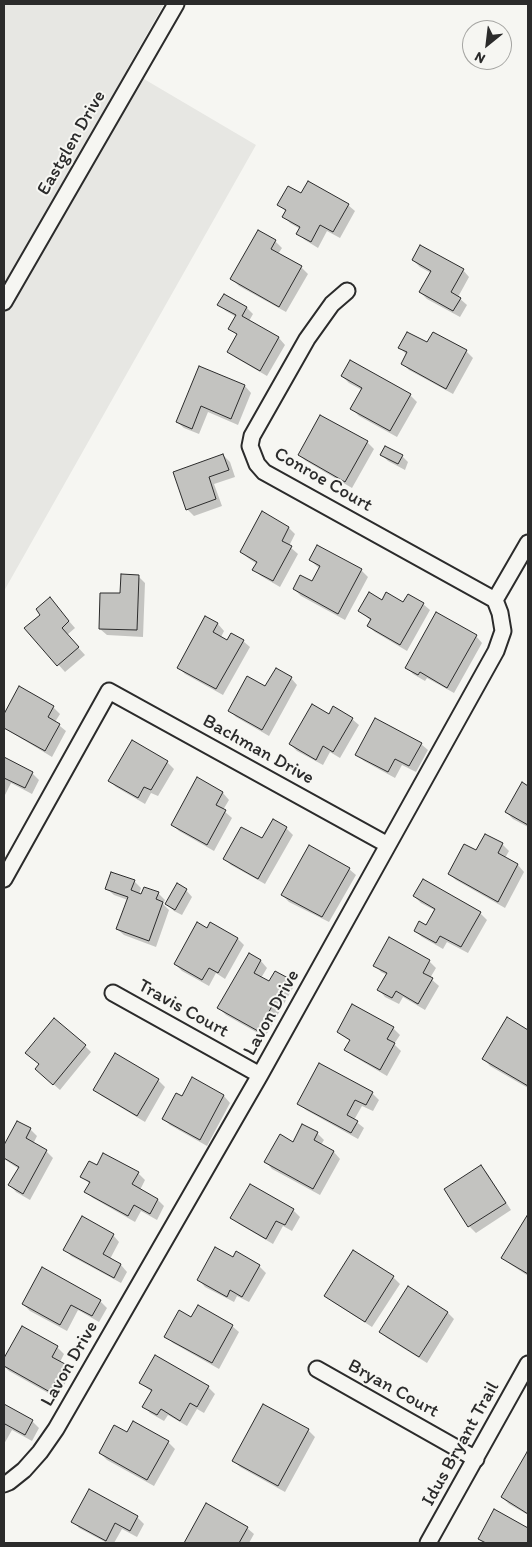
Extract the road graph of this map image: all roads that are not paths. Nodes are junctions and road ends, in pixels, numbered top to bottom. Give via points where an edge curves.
1 (176, 4) edge
2 (347, 290) dead end
3 (4, 302) edge
4 (528, 543) edge
5 (495, 600) junction
6 (388, 845) junction
7 (4, 879) edge
8 (113, 993) dead end
9 (260, 1075) junction
10 (528, 1364) edge
11 (317, 1369) dead end
12 (476, 1459) junction
13 (4, 1484) edge
14 (428, 1543) edge

1 - 3 street, Eastglen Drive
2 - 5 street, Conroe Court via 332,304 307,338 252,436 250,446 257,464 264,472
4 - 5 street
5 - 6 street, Lavon Drive via 502,631 496,651
6 - 7 street, Bachman Drive via 109,691
6 - 9 street, Lavon Drive
8 - 9 street, Travis Court
9 - 13 street, Lavon Drive via 56,1429 24,1470
10 - 12 street, Idus Bryant Trail
11 - 12 street, Bryan Court
12 - 14 street, Idus Bryant Trail

